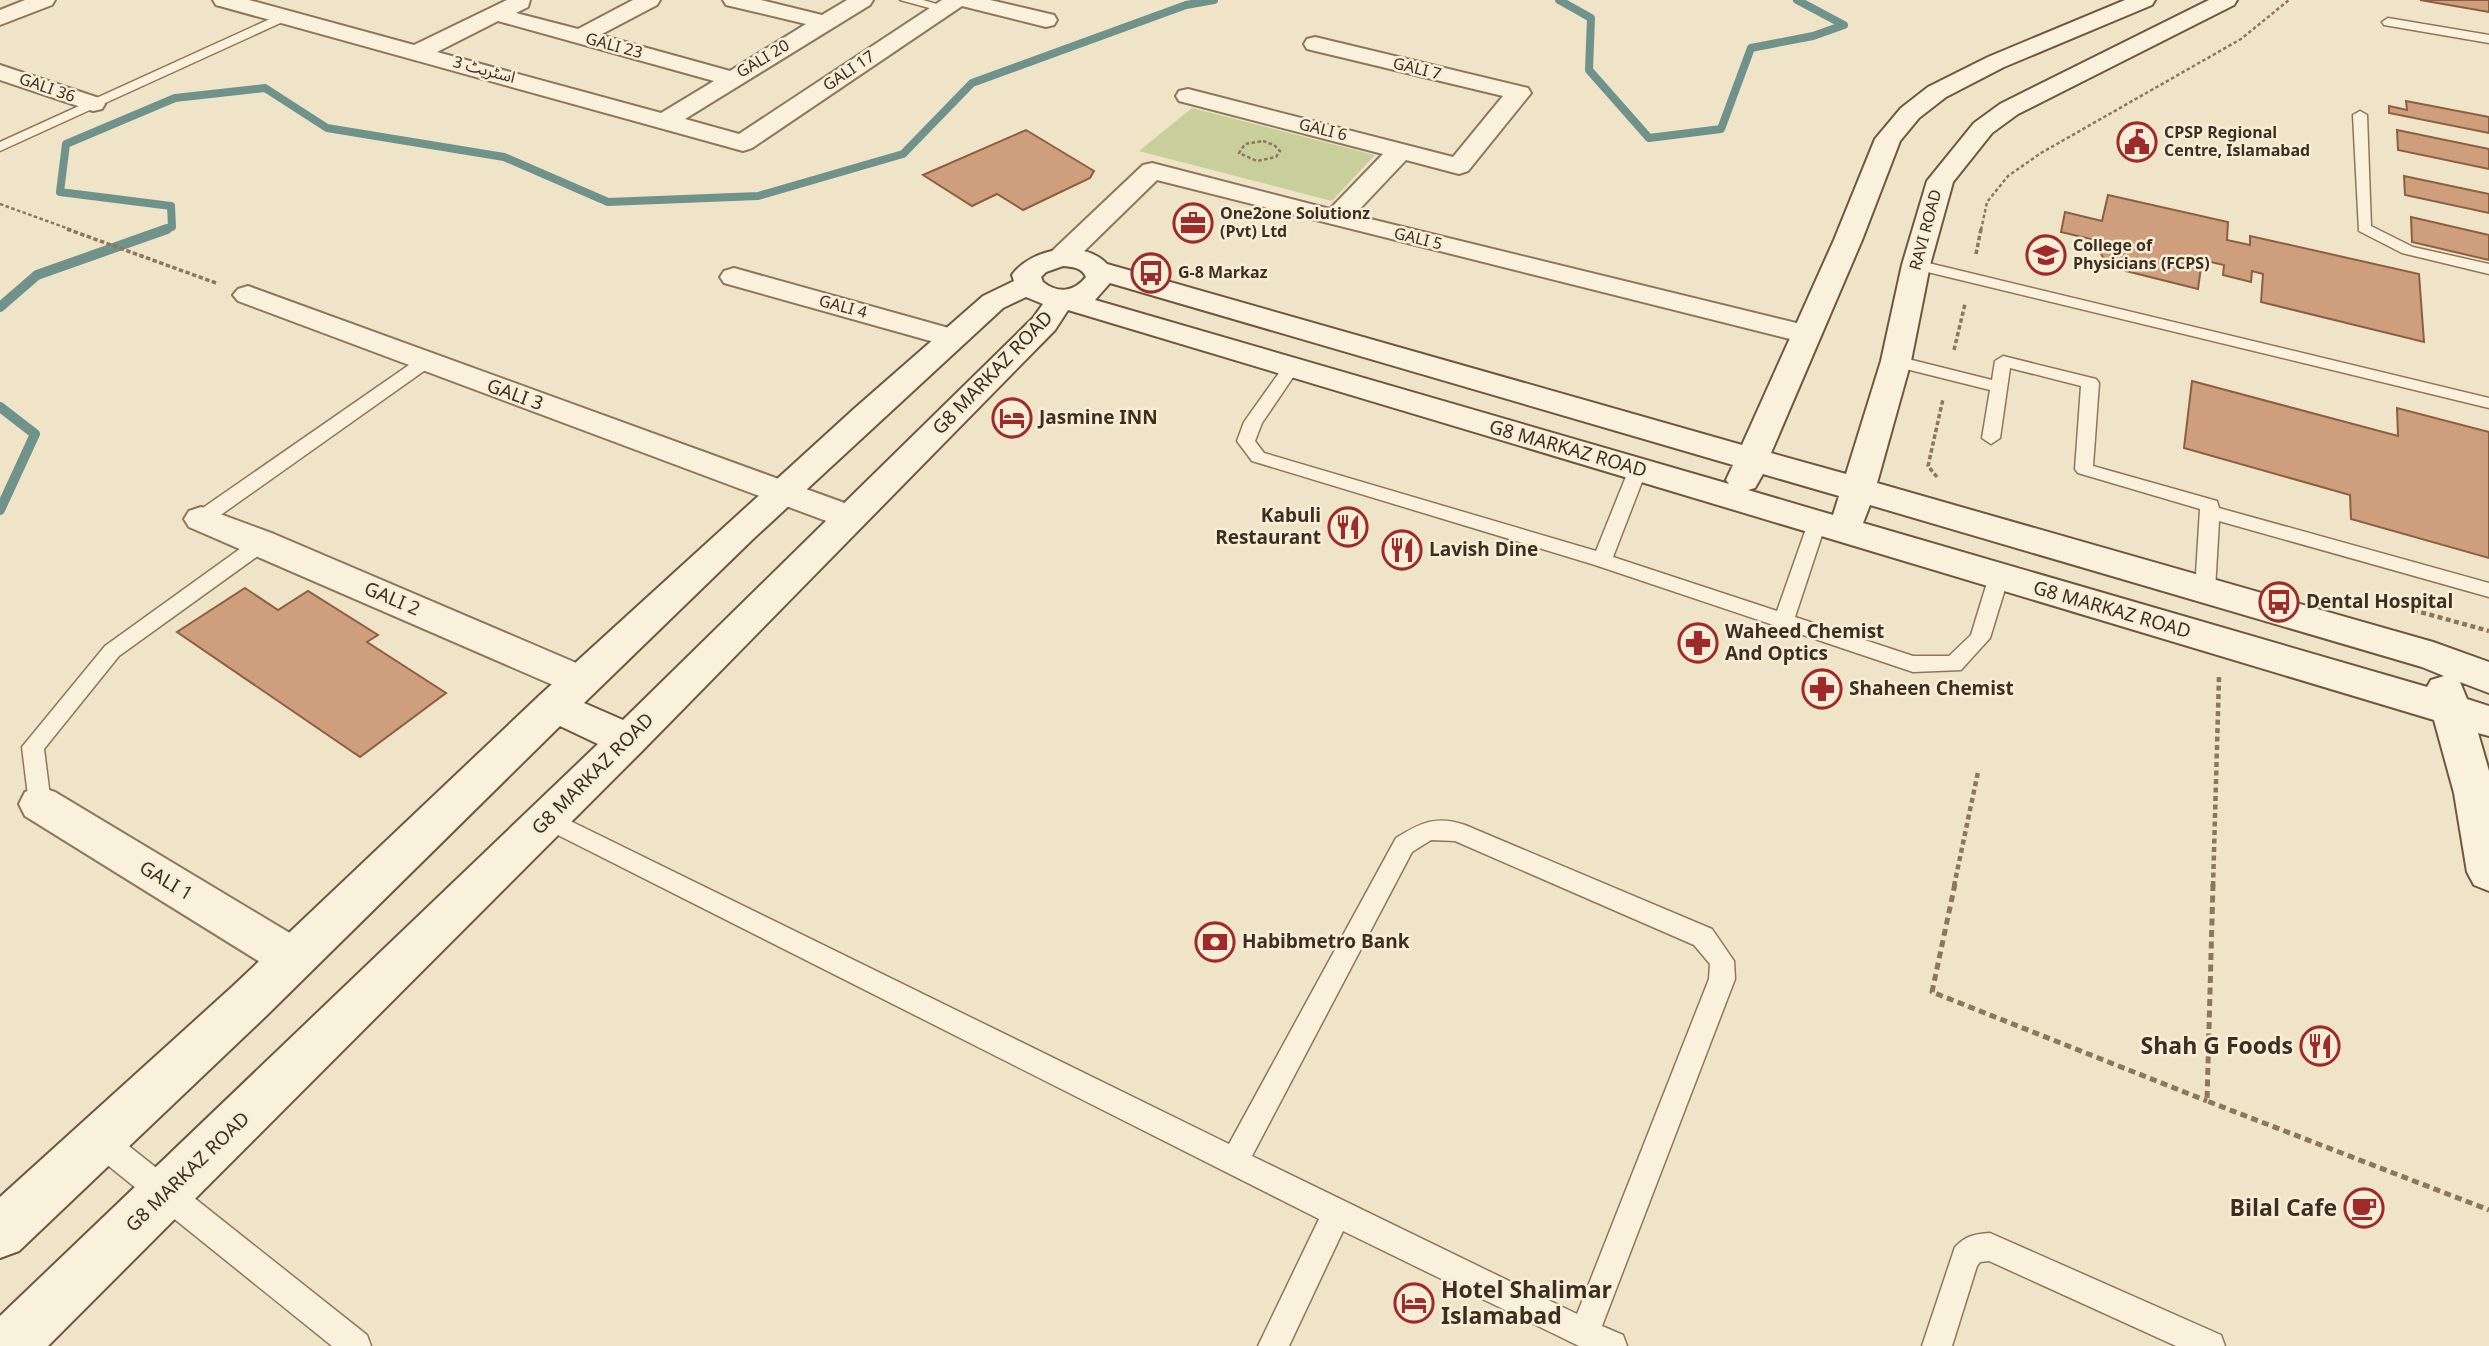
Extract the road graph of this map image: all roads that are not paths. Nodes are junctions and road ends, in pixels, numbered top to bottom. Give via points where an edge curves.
1 (44, 0) edge
2 (225, 0) edge
3 (524, 0) edge
4 (649, 0) edge
5 (734, 0) edge
6 (862, 0) edge
7 (906, 0) edge
8 (2226, 0) edge
9 (2137, 1) edge
10 (954, 3) edge
11 (496, 14) junction
12 (283, 17) junction
13 (0, 18) edge
14 (1046, 20) dead end
15 (824, 22) junction
16 (2388, 22) dead end
17 (580, 37) junction
18 (2489, 39) edge
19 (1315, 44) dead end
20 (418, 52) junction
21 (0, 72) edge
22 (732, 78) junction
23 (1188, 96) dead end
24 (93, 104) junction
25 (2360, 115) dead end
26 (666, 120) junction
27 (743, 143) joint
28 (0, 147) edge
29 (1401, 150) junction
30 (1459, 166) joint
31 (1336, 219) junction
32 (1061, 258) junction
33 (1916, 265) junction
34 (2489, 269) edge
35 (1098, 270) junction
36 (734, 277) dead end
37 (1045, 292) junction
38 (248, 295) road end
39 (1806, 334) junction
40 (952, 338) junction
41 (1896, 361) junction
42 (425, 362) junction
43 (1292, 367) junction
44 (1999, 387) junction
45 (2489, 403) edge
46 (1991, 438) dead end
47 (1752, 458) junction
48 (1638, 469) junction
49 (1858, 491) junction
50 (783, 492) junction
51 (1736, 499) junction
52 (2210, 512) junction
53 (849, 517) junction
54 (201, 519) joint
55 (1831, 527) junction
56 (262, 543) junction
57 (1602, 560) junction
58 (1999, 576) junction
59 (2205, 590) junction
60 (2489, 590) edge
61 (1784, 621) junction
62 (2433, 656) junction
63 (2489, 678) edge
64 (568, 694) junction
65 (2471, 716) edge
66 (628, 740) junction
67 (40, 804) joint
68 (548, 819) junction
69 (2489, 872) edge
70 (292, 958) junction
71 (100, 1142) junction
72 (1234, 1162) junction
73 (167, 1193) junction
74 (1337, 1213) junction
75 (0, 1232) edge
76 (1584, 1332) junction
77 (9, 1346) edge
78 (356, 1346) edge
79 (1273, 1346) edge
80 (1612, 1346) edge
81 (1937, 1346) edge
82 (2210, 1346) edge

1 - 13 street
2 - 12 street, اسٹریٹ 3
3 - 11 street
4 - 17 street
5 - 15 street
6 - 15 street, GALI 20
7 - 10 lane
8 - 33 street, RAVI ROAD via 2008,109 1983,128 1940,181
9 - 39 street via 1996,62 1937,92 1910,113 1888,139
10 - 14 street
10 - 27 street, GALI 17
11 - 17 street, GALI 23
11 - 20 street
12 - 20 street, اسٹریٹ 3
12 - 24 lane
15 - 22 street, GALI 20
16 - 18 lane
17 - 22 street, GALI 23
19 - 30 street, GALI 7 via 1519,93
20 - 26 street, اسٹریٹ 3
21 - 24 street, GALI 36
22 - 26 street, GALI 20
23 - 29 street, GALI 6
24 - 28 lane
25 - 34 lane via 2364,228 2399,247
26 - 27 street, اسٹریٹ 3
29 - 30 street, GALI 6
29 - 31 street
31 - 32 street, GALI 5 via 1152,171
31 - 39 street, GALI 5
32 - 35 street via 1084,260
32 - 37 street via 1039,264 1027,276
33 - 41 street, RAVI ROAD
33 - 45 lane
35 - 37 street via 1100,277 1092,289 1073,297
35 - 47 street
36 - 40 street, GALI 4
37 - 40 street, G8 MARKAZ ROAD via 1002,296
37 - 43 street, G8 MARKAZ ROAD
37 - 53 street, G8 MARKAZ ROAD via 1044,324
38 - 42 street, GALI 3
39 - 47 street
40 - 50 street, G8 MARKAZ ROAD
41 - 44 lane
41 - 49 street, RAVI ROAD
42 - 50 street, GALI 3
42 - 54 lane
43 - 48 street, G8 MARKAZ ROAD
43 - 57 lane via 1253,422 1246,440 1258,457
44 - 46 lane
44 - 52 lane via 2003,361 2090,383 2084,469 2210,505
47 - 49 street
47 - 51 street
48 - 51 street, G8 MARKAZ ROAD
48 - 57 lane
49 - 55 street, RAVI ROAD
49 - 59 street
50 - 53 street, GALI 3
50 - 64 street, G8 MARKAZ ROAD
51 - 55 street, G8 MARKAZ ROAD
52 - 59 lane
52 - 60 lane
53 - 66 street, G8 MARKAZ ROAD
54 - 56 street, GALI 2
55 - 58 street, G8 MARKAZ ROAD
55 - 61 lane
56 - 64 street, GALI 2
56 - 67 lane via 112,651 33,747
57 - 61 lane
58 - 61 lane via 1980,638 1954,664 1913,664
58 - 65 street, G8 MARKAZ ROAD
59 - 62 street
62 - 63 street
62 - 65 street
64 - 66 street, GALI 2
64 - 70 street, G8 MARKAZ ROAD
65 - 69 street via 2475,793
66 - 68 street, G8 MARKAZ ROAD
67 - 70 street, GALI 1
68 - 72 lane
68 - 73 street, G8 MARKAZ ROAD
70 - 71 street, G8 MARKAZ ROAD
71 - 73 lane
71 - 75 street, G8 MARKAZ ROAD
72 - 74 lane
72 - 76 lane via 1404,845 1428,830 1457,832 1703,937 1721,961 1722,979
73 - 77 street, G8 MARKAZ ROAD
73 - 78 lane
74 - 76 lane
74 - 79 lane
76 - 80 lane
81 - 82 lane via 1965,1257 1974,1248 1990,1247

